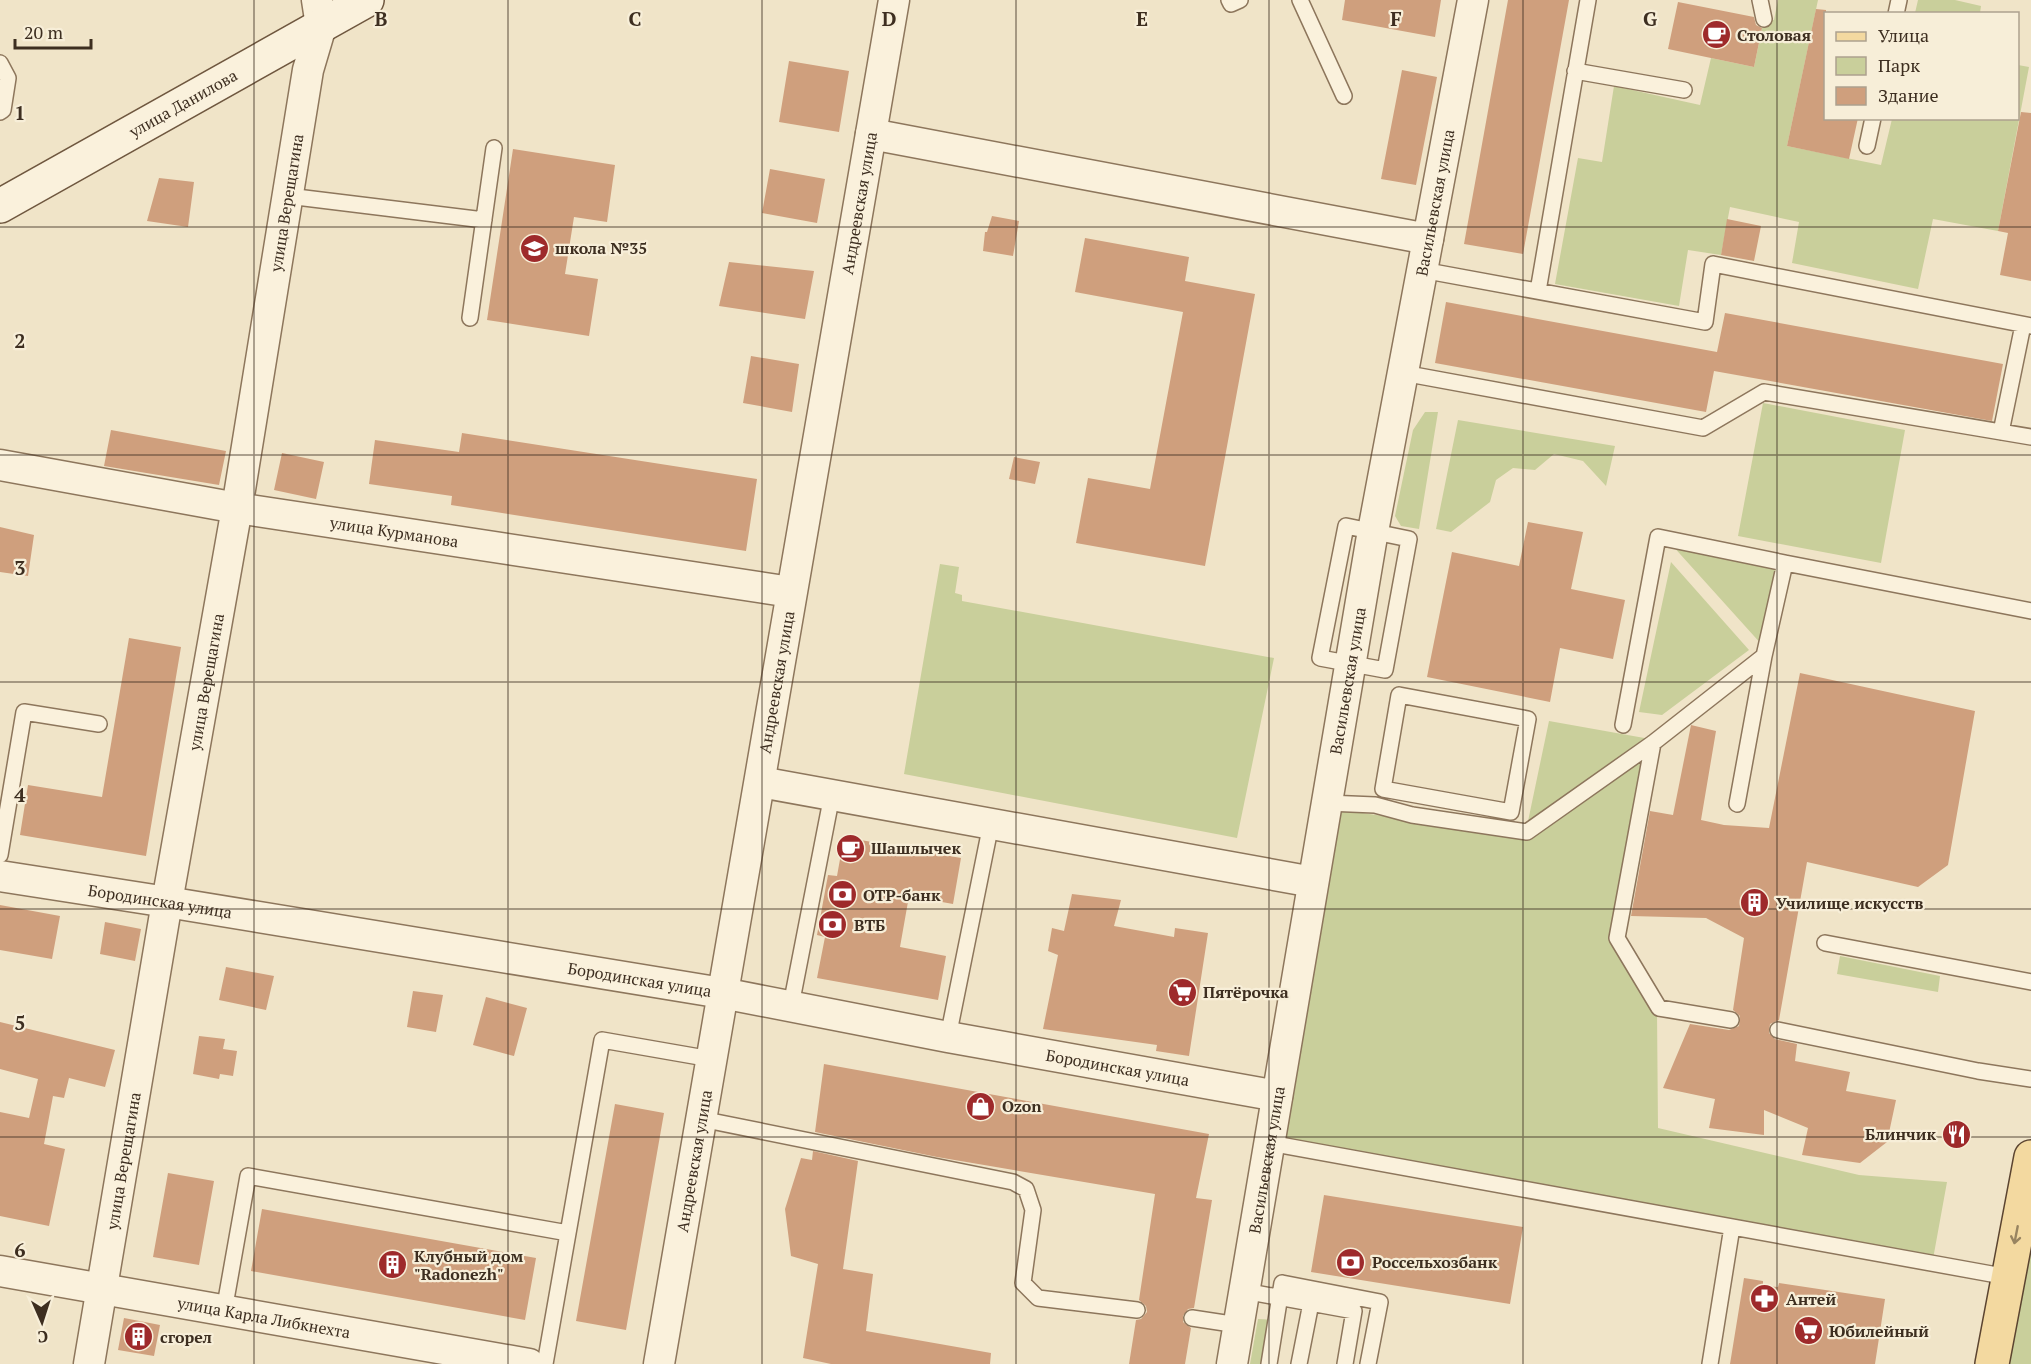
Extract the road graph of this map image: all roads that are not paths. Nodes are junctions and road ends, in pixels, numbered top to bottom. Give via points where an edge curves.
1 (367, 0) edge
2 (894, 0) edge
3 (1229, 0) edge
4 (1240, 0) edge
5 (1300, 0) edge
6 (1473, 0) edge
7 (1588, 0) edge
8 (1760, 0) edge
9 (319, 13) edge
10 (1764, 20) dead end
11 (0, 63) edge
12 (1575, 71) junction
13 (1684, 90) dead end
14 (1344, 96) dead end
15 (0, 112) edge
16 (1873, 120) edge
17 (871, 134) junction
18 (1867, 146) dead end
19 (494, 148) dead end
20 (288, 196) junction
21 (0, 206) edge
22 (484, 220) junction
23 (1428, 239) junction
24 (1422, 270) junction
25 (1538, 291) junction
26 (470, 318) dead end
27 (2027, 326) edge
28 (1403, 373) junction
29 (2001, 432) junction
30 (2031, 438) edge
31 (0, 465) edge
32 (237, 508) junction
33 (1785, 563) junction
34 (791, 592) junction
35 (2031, 611) edge
36 (1764, 656) junction
37 (99, 724) dead end
38 (1623, 725) dead end
39 (1653, 742) junction
40 (760, 782) junction
41 (832, 795) junction
42 (1417, 796) junction
43 (1327, 803) junction
44 (1737, 804) dead end
45 (1412, 815) junction
46 (991, 824) junction
47 (0, 855) edge
48 (0, 876) edge
49 (1313, 882) junction
50 (167, 902) junction
51 (1825, 943) dead end
52 (2031, 982) edge
53 (722, 993) junction
54 (789, 1006) junction
55 (1731, 1020) dead end
56 (1778, 1030) dead end
57 (948, 1037) junction
58 (711, 1059) junction
59 (2031, 1079) edge
60 (1277, 1096) junction
61 (701, 1119) junction
62 (1269, 1143) junction
63 (2031, 1157) edge
64 (1732, 1227) junction
65 (568, 1233) junction
66 (0, 1271) edge
67 (2008, 1277) junction
68 (103, 1289) junction
69 (1244, 1291) junction
70 (1280, 1297) junction
71 (1311, 1303) junction
72 (1137, 1310) dead end
73 (224, 1311) junction
74 (1192, 1318) dead end
75 (1238, 1325) junction
76 (89, 1364) edge
77 (529, 1364) edge
78 (545, 1364) edge
79 (659, 1364) edge
80 (1232, 1364) edge
81 (1269, 1364) edge
82 (1299, 1364) edge
83 (1345, 1364) edge
84 (1368, 1364) edge
85 (1710, 1364) edge
86 (1992, 1364) edge

1 - 9 main road, улица Данилова
2 - 17 street, Андреевская улица
3 - 4 lane via 1231,4
5 - 14 lane
6 - 23 street, Васильевская улица
7 - 12 lane
8 - 10 lane
9 - 20 street, улица Верещагина
9 - 21 main road, улица Данилова
11 - 15 lane via 8,78
12 - 13 lane
12 - 25 lane
16 - 18 lane
17 - 23 street
17 - 34 street, Андреевская улица
19 - 22 lane
20 - 22 lane
20 - 32 street, улица Верещагина
22 - 26 lane
23 - 24 street, Васильевская улица
24 - 25 lane
24 - 28 street, Васильевская улица
25 - 27 lane via 1705,322 1713,264
27 - 29 lane
28 - 29 lane via 1703,428 1764,392
28 - 43 street, Васильевская улица
29 - 30 lane
31 - 32 street, улица Курманова
32 - 34 street, улица Курманова
32 - 50 street, улица Верещагина
33 - 35 lane
33 - 36 lane
33 - 38 lane via 1658,537
34 - 40 street, Андреевская улица
36 - 39 lane
36 - 44 lane
37 - 47 lane via 24,712
39 - 45 lane via 1527,832
39 - 55 lane via 1617,938 1659,1008
40 - 41 street
40 - 53 street, Андреевская улица
41 - 46 street
41 - 54 lane
42 - 42 lane via 1511,812 1528,719 1399,695 1383,789
42 - 45 lane
43 - 45 lane via 1375,805
43 - 49 street, Васильевская улица
46 - 49 street
46 - 57 lane
48 - 50 street, Бородинская улица
49 - 60 street, Васильевская улица
50 - 53 street, Бородинская улица
50 - 68 street, улица Верещагина
51 - 52 lane
53 - 54 street, Бородинская улица
53 - 58 street, Андреевская улица
54 - 57 street, Бородинская улица
56 - 59 lane
57 - 60 street, Бородинская улица
58 - 61 street, Андреевская улица
58 - 65 lane via 602,1040
60 - 62 street, Васильевская улица
61 - 72 lane via 1013,1182 1026,1189 1033,1210 1023,1283 1038,1298
61 - 79 street, Андреевская улица
62 - 64 lane
62 - 69 street, Васильевская улица
63 -> 67 main road
64 - 67 lane
64 - 85 lane
65 - 73 lane via 248,1176
65 - 78 lane
66 - 68 street, улица Карла Либкнехта
67 - 86 main road
68 - 73 street, улица Карла Либкнехта
68 - 76 street, улица Верещагина
69 - 70 lane
69 - 75 street, Васильевская улица
70 - 71 lane
70 - 81 lane
70 - 84 lane via 1282,1283 1380,1302
71 - 82 lane
71 - 83 lane via 1354,1311
73 - 77 street, улица Карла Либкнехта
74 - 75 lane
75 - 80 street, Васильевская улица

